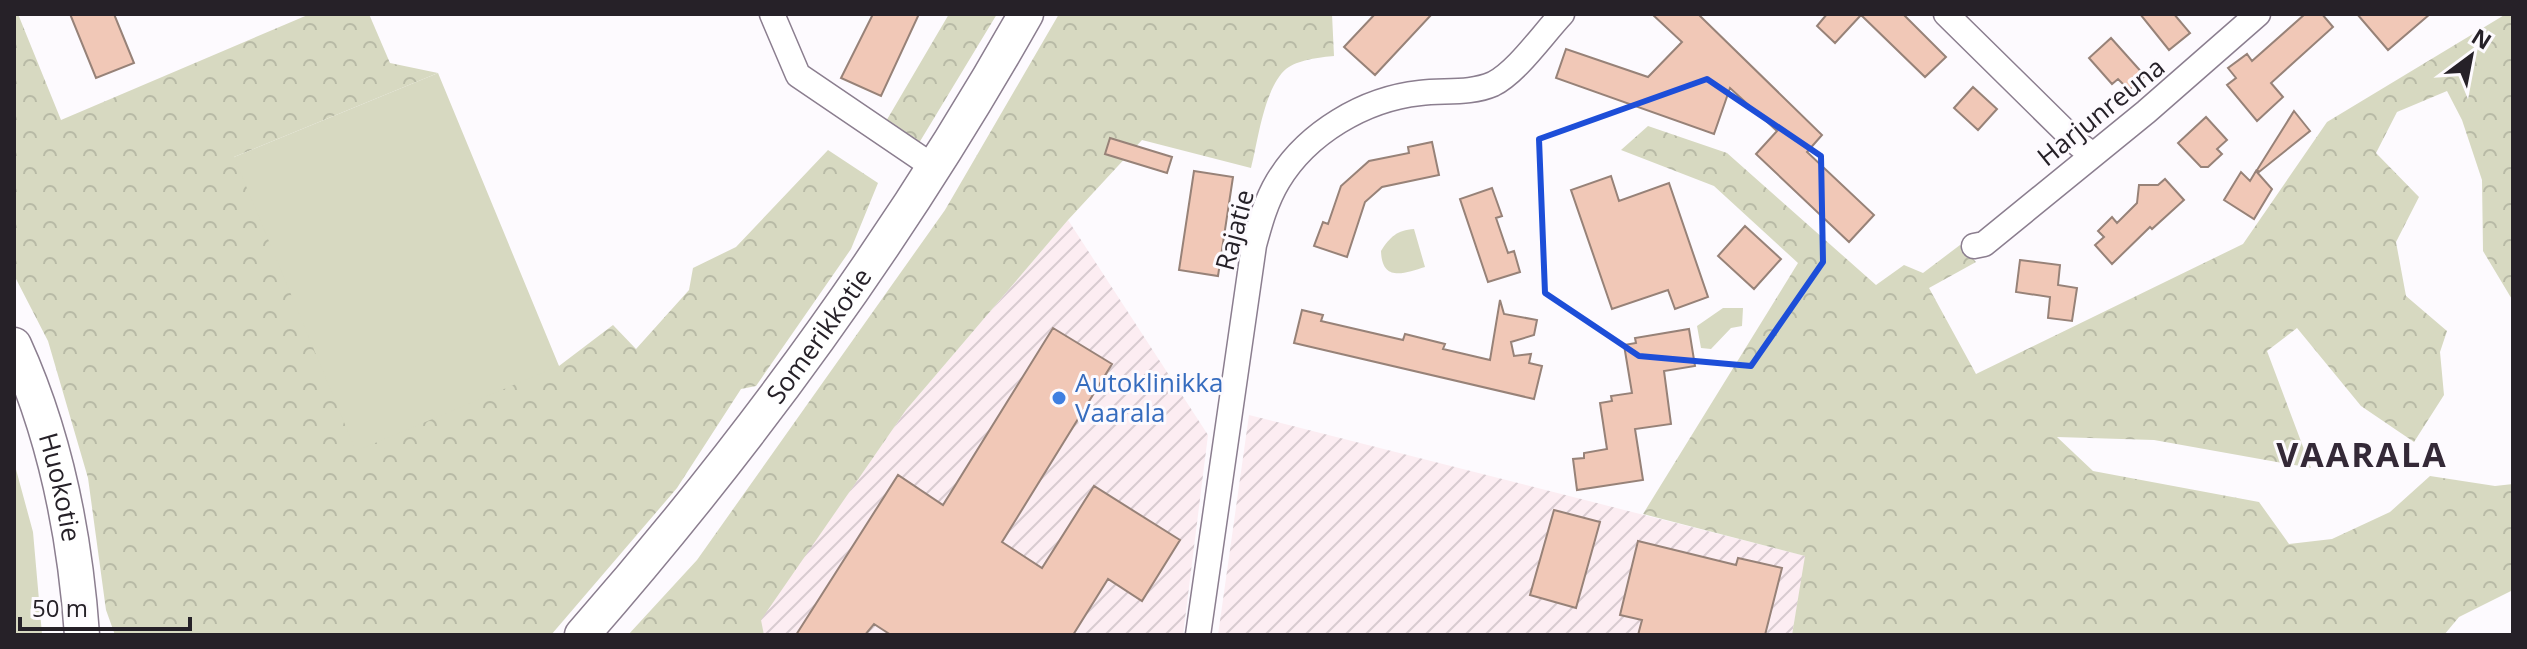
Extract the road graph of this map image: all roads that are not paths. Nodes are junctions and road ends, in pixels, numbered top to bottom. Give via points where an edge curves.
1 (772, 14) edge
2 (1026, 14) edge
3 (1562, 14) edge
4 (1946, 14) edge
5 (2258, 14) edge
6 (2093, 155) junction
7 (935, 168) junction
8 (1974, 246) dead end
9 (14, 345) edge
10 (82, 635) edge
11 (582, 635) edge
12 (1198, 635) edge

1 - 7 street via 798,75
2 - 7 street, Somerikkotie
3 - 12 street, Rajatie via 1494,83 1420,93 1364,108 1332,125 1278,180 1254,245
4 - 6 street
5 - 6 street, Harjunreuna
6 - 8 street, Harjunreuna via 1984,244
7 - 11 street, Somerikkotie via 804,361 662,543
9 - 10 street, Huokotie via 49,434 63,493

